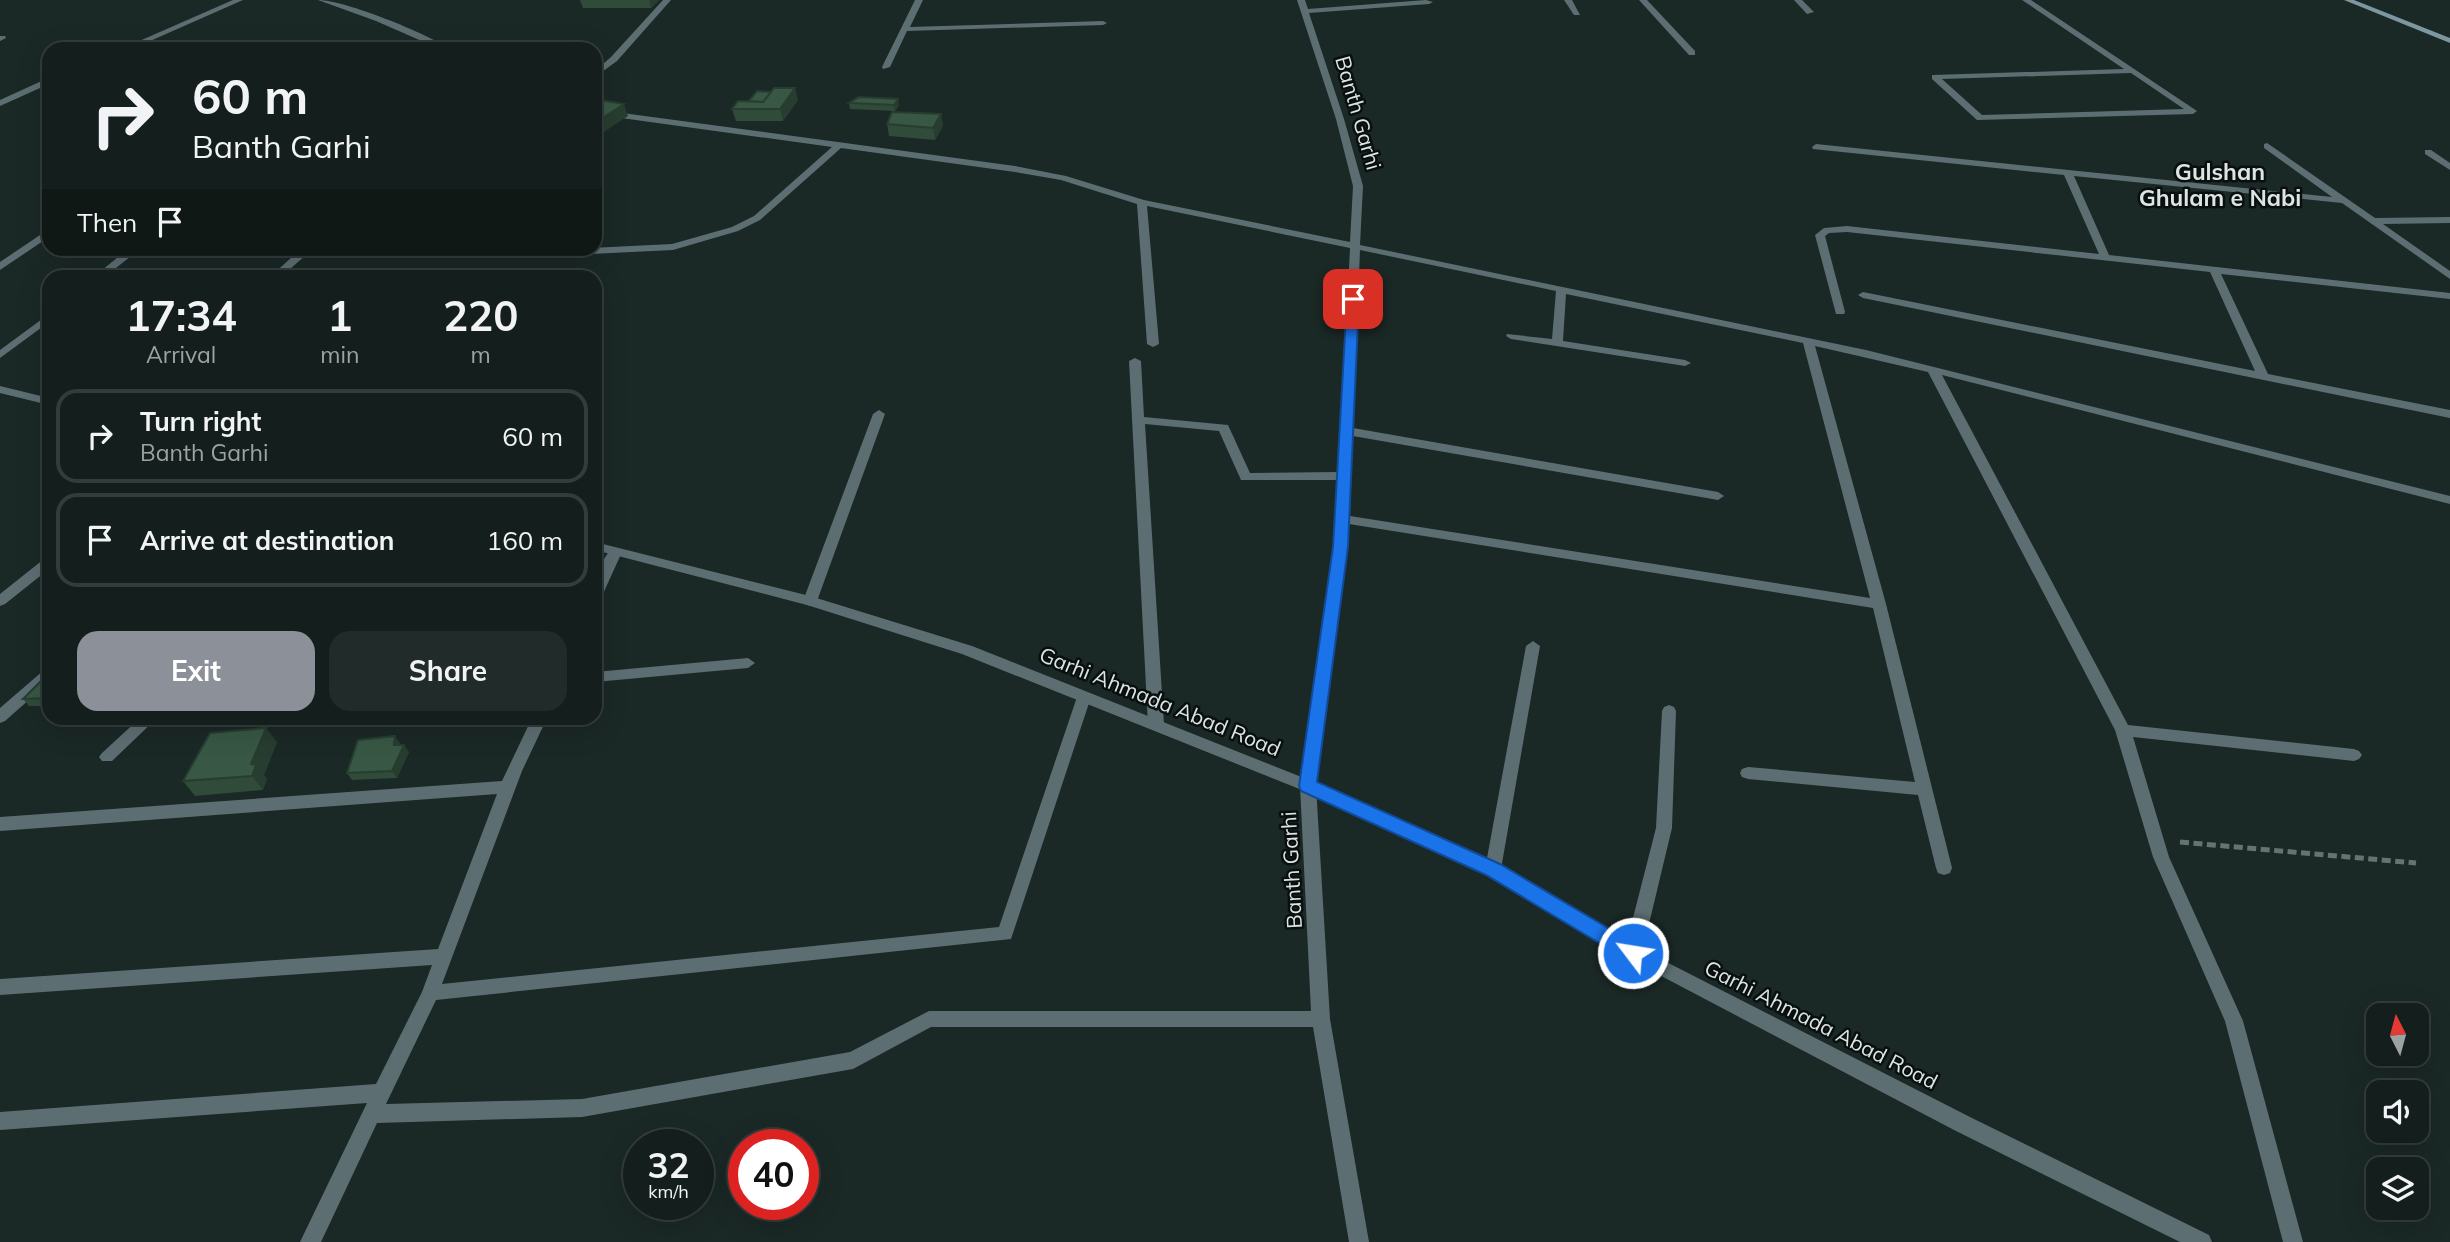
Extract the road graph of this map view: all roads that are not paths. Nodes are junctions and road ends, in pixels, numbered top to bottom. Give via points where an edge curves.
1 (239, 0) edge
2 (321, 0) edge
3 (667, 0) edge
4 (919, 0) edge
5 (1568, 0) edge
6 (1643, 0) edge
7 (1798, 0) edge
8 (2026, 0) edge
9 (2348, 0) edge
10 (1429, 2) edge
11 (1303, 6) edge
12 (1810, 12) dead end
13 (1577, 13) dead end
14 (1102, 23) dead end
15 (904, 29) junction
16 (2450, 41) edge
17 (141, 42) edge
18 (430, 42) edge
19 (1692, 52) dead end
20 (886, 67) dead end
21 (602, 69) edge
22 (2133, 71) junction
23 (42, 84) edge
24 (0, 103) edge
25 (602, 110) edge
26 (839, 145) junction
27 (2267, 146) dead end
28 (1816, 147) dead end
29 (2428, 152) dead end
30 (2450, 167) edge
31 (2068, 173) junction
32 (2346, 201) junction
33 (1142, 202) junction
34 (2450, 220) edge
35 (2374, 221) junction
36 (42, 237) edge
37 (1355, 246) junction
38 (602, 250) edge
39 (126, 256) edge
40 (300, 256) edge
41 (2106, 259) junction
42 (0, 267) edge
43 (108, 270) edge
44 (283, 270) edge
45 (2215, 272) junction
46 (2450, 275) edge
47 (1561, 289) junction
48 (1863, 295) dead end
49 (2450, 296) edge
50 (1840, 312) dead end
51 (42, 322) edge
52 (1511, 336) dead end
53 (1808, 341) junction
54 (1557, 342) junction
55 (1153, 344) dead end
56 (0, 355) edge
57 (1135, 361) dead end
58 (1685, 363) dead end
59 (1933, 370) junction
60 (2263, 376) junction
61 (0, 389) edge
62 (42, 400) edge
63 (879, 414) dead end
64 (2450, 415) edge
65 (1138, 420) junction
66 (1347, 431) junction
67 (1345, 476) junction
68 (1718, 496) dead end
69 (2450, 500) edge
70 (1343, 519) junction
71 (602, 548) edge
72 (615, 552) junction
73 (42, 568) edge
74 (602, 581) edge
75 (0, 601) edge
76 (810, 601) junction
77 (1879, 604) junction
78 (1534, 646) dead end
79 (748, 663) dead end
80 (602, 676) edge
81 (42, 680) edge
82 (1084, 696) junction
83 (1669, 710) dead end
84 (0, 717) edge
85 (141, 725) edge
86 (536, 725) edge
87 (1156, 725) junction
88 (2123, 730) junction
89 (2354, 755) dead end
90 (107, 757) dead end
91 (1748, 773) dead end
92 (1308, 786) junction
93 (507, 787) junction
94 (1925, 789) junction
95 (0, 824) edge
96 (1944, 868) dead end
97 (1493, 869) junction
98 (1633, 953) junction
99 (444, 956) junction
100 (0, 987) edge
101 (430, 993) junction
102 (1321, 1019) junction
103 (380, 1093) junction
104 (370, 1114) junction
105 (0, 1121) edge
106 (310, 1242) edge
107 (1359, 1242) edge
108 (2202, 1242) edge
109 (2293, 1242) edge

1 - 17 street
2 - 18 street
3 - 21 street
4 - 15 street
5 - 13 street
6 - 19 street
7 - 12 street
8 - 22 street
9 - 16 main road
10 - 11 street
11 - 37 street, Banth Garhi via 1358,186
14 - 15 street
15 - 20 street
22 - 22 street via 1948,77 1935,77 1980,118 2193,111
23 - 24 street
25 - 26 street
26 - 33 street via 1015,169
26 - 38 street via 757,218 734,229 673,247
27 - 32 street
28 - 31 street
29 - 30 street
31 - 32 street
31 - 41 street
32 - 35 street
33 - 37 street
33 - 55 street
34 - 35 street
35 - 46 street
36 - 42 street
37 - 47 street
37 - 66 street, Banth Garhi
39 - 43 street
40 - 44 street
41 - 45 street
41 - 50 street via 1827,230 1821,235
45 - 49 street
45 - 60 street
47 - 53 street
47 - 54 street
48 - 60 street
51 - 56 street
52 - 54 street
53 - 59 street
53 - 77 street
54 - 58 street
57 - 65 street
59 - 69 street
59 - 88 street
60 - 64 street
61 - 62 street
63 - 76 street
65 - 67 street via 1224,428 1245,477
65 - 87 street
66 - 67 street, Banth Garhi
66 - 68 street
67 - 70 street, Banth Garhi
70 - 77 street
70 - 92 street, Banth Garhi
71 - 72 street, Garhi Ahmada Abad Road
72 - 74 street
72 - 76 street, Garhi Ahmada Abad Road
73 - 75 street
76 - 82 street, Garhi Ahmada Abad Road via 967,650
77 - 94 street
78 - 97 street
79 - 80 street
81 - 84 street
82 - 87 street, Garhi Ahmada Abad Road
82 - 101 street via 1005,934
83 - 98 street via 1664,828
85 - 90 street
86 - 93 street
87 - 92 street, Garhi Ahmada Abad Road
88 - 89 street
88 - 109 street via 2155,840 2234,1021
91 - 94 street
92 - 97 street, Garhi Ahmada Abad Road
92 - 102 street, Banth Garhi
93 - 95 street
93 - 99 street
94 - 96 street
97 - 98 street, Garhi Ahmada Abad Road
98 - 108 street, Garhi Ahmada Abad Road
99 - 100 street
99 - 101 street
101 - 103 street
102 - 104 street via 929,1019 853,1060 582,1108
102 - 107 street, Banth Garhi
103 - 104 street
103 - 105 street
104 - 106 street

